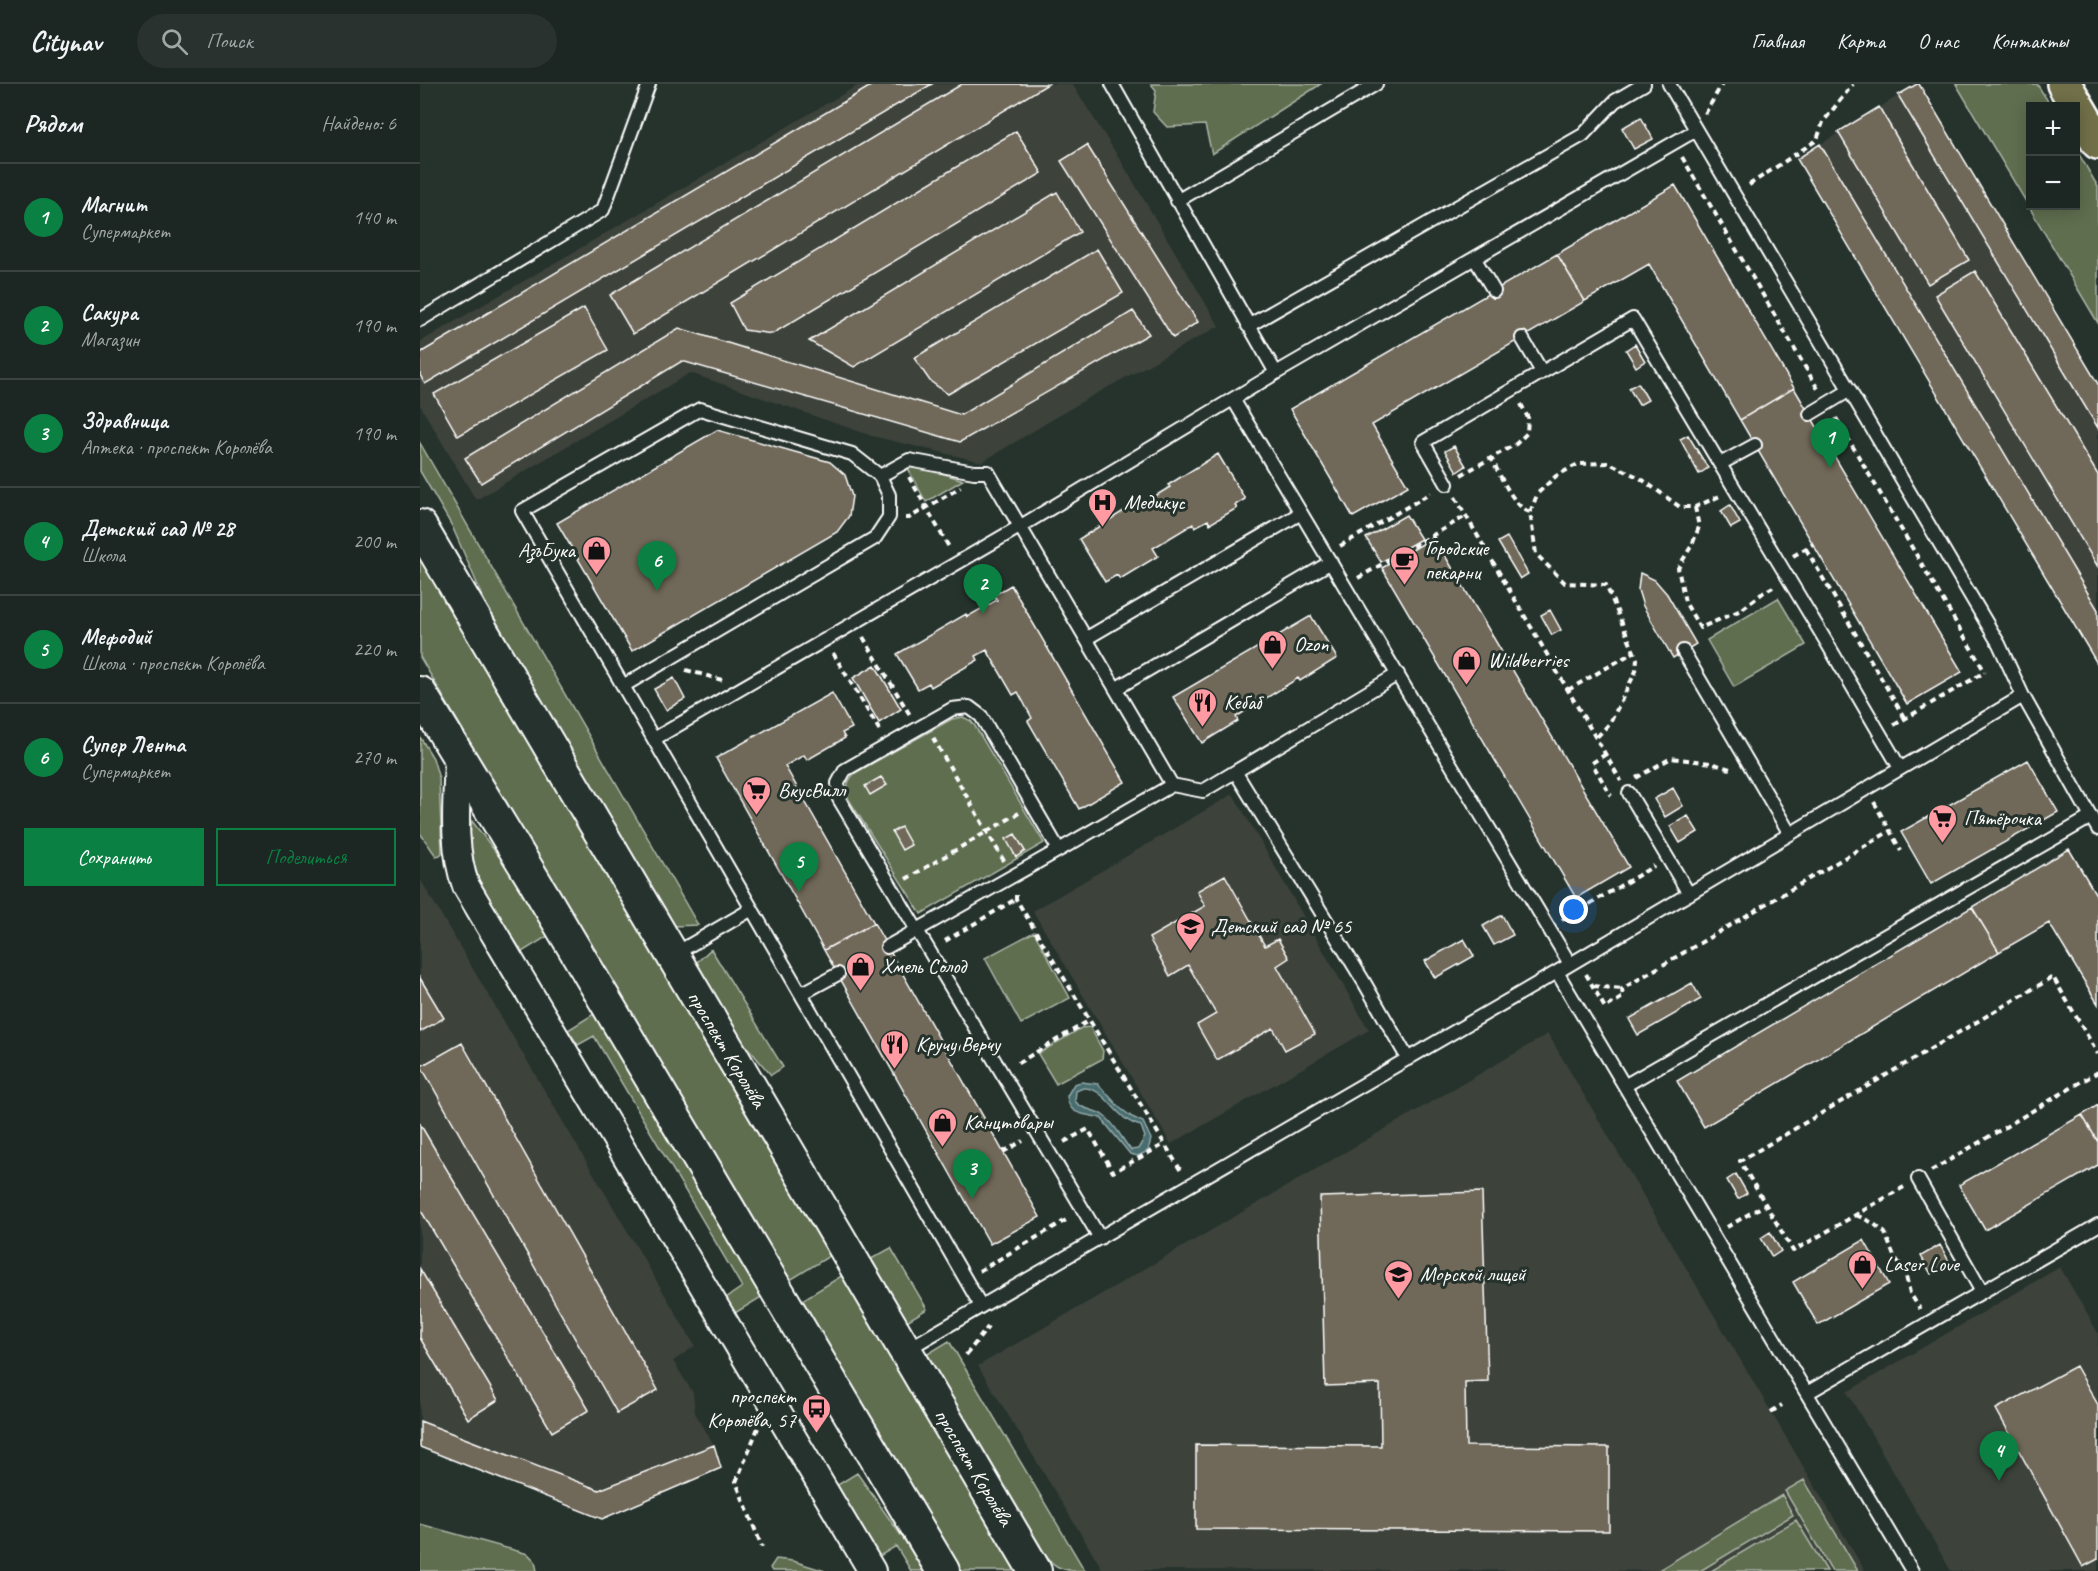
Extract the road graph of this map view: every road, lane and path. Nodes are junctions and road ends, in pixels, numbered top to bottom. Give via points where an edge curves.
1 (649, 84) edge
2 (1112, 84) edge
3 (1376, 84) edge
4 (1644, 84) edge
5 (1669, 84) edge
6 (1722, 84) edge
7 (1853, 84) edge
8 (2064, 84) edge
9 (1696, 130) junction
10 (2098, 142) edge
11 (1736, 194) junction
12 (1178, 201) junction
13 (1475, 259) junction
14 (1494, 291) dead end
15 (420, 320) edge
16 (1248, 326) junction
17 (1522, 338) dead end
18 (1542, 372) junction
19 (1276, 373) junction
20 (1513, 390) junction
21 (1850, 390) junction
22 (1233, 399) junction
23 (1809, 414) dead end
24 (1755, 445) dead end
25 (1491, 458) junction
26 (901, 464) junction
27 (1720, 464) junction
28 (974, 472) junction
29 (880, 476) junction
30 (1447, 484) junction
31 (1735, 489) junction
32 (926, 507) junction
33 (1695, 507) junction
34 (1530, 512) junction
35 (1301, 513) junction
36 (1466, 516) junction
37 (889, 517) junction
38 (420, 526) edge
39 (1021, 526) junction
40 (1814, 544) dead end
41 (1328, 558) junction
42 (957, 563) junction
43 (1790, 580) junction
44 (1345, 586) junction
45 (854, 622) junction
46 (1087, 638) junction
47 (825, 639) junction
48 (1683, 651) dead end
49 (1634, 652) junction
50 (2006, 659) junction
51 (662, 663) junction
52 (1398, 674) junction
53 (623, 686) junction
54 (744, 686) junction
55 (1117, 688) junction
56 (1568, 690) junction
57 (420, 693) edge
58 (2023, 696) junction
59 (1905, 719) junction
60 (922, 726) junction
61 (941, 733) dead end
62 (1880, 733) junction
63 (933, 738) junction
64 (1596, 738) junction
65 (654, 739) junction
66 (923, 744) dead end
67 (888, 746) junction
68 (458, 757) junction
69 (1900, 768) junction
70 (1236, 773) junction
71 (1757, 777) junction
72 (1172, 785) junction
73 (1626, 789) junction
74 (1865, 789) junction
75 (1014, 803) dead end
76 (1033, 805) junction
77 (1020, 812) junction
78 (2091, 817) junction
79 (1025, 821) dead end
80 (2098, 829) edge
81 (1890, 831) junction
82 (987, 832) junction
83 (1790, 834) junction
84 (1059, 850) junction
85 (1901, 851) dead end
86 (1668, 858) junction
87 (902, 869) dead end
88 (1013, 877) junction
89 (908, 878) junction
90 (893, 887) junction
91 (1689, 894) junction
92 (1016, 899) junction
93 (752, 909) junction
94 (934, 922) junction
95 (1549, 928) junction
96 (918, 930) junction
97 (945, 941) dead end
98 (887, 947) dead end
99 (672, 955) junction
100 (1570, 964) junction
101 (1557, 972) junction
102 (1585, 973) dead end
103 (837, 974) dead end
104 (1593, 986) junction
105 (1622, 989) junction
106 (801, 994) junction
107 (1090, 1020) junction
108 (961, 1047) dead end
109 (948, 1054) dead end
110 (2098, 1054) edge
111 (1408, 1059) junction
112 (1018, 1063) dead end
113 (1626, 1085) junction
114 (1064, 1142) dead end
115 (1165, 1144) junction
116 (1174, 1159) dead end
117 (1918, 1179) dead end
118 (1084, 1210) junction
119 (1856, 1215) dead end
120 (1741, 1219) dead end
121 (2098, 1225) edge
122 (1100, 1238) junction
123 (965, 1279) junction
124 (1982, 1292) junction
125 (981, 1306) junction
126 (1928, 1323) junction
127 (988, 1328) dead end
128 (905, 1351) junction
129 (966, 1355) dead end
130 (1806, 1393) junction
131 (1782, 1406) dead end
132 (1771, 1412) dead end
133 (759, 1428) dead end
134 (762, 1547) dead end
135 (872, 1571) edge
136 (943, 1571) edge
137 (1035, 1571) edge
138 (1912, 1571) edge

1 - 15 lane via 603,210
2 - 12 lane
3 - 12 lane
4 - 16 lane via 1616,101 1583,135
5 - 9 lane
6 - 9 path
7 - 11 path via 1823,122 1817,140
8 - 10 main road
9 - 11 lane
9 - 13 lane
11 - 21 lane
12 - 16 lane
13 - 14 lane
13 - 19 lane
16 - 19 lane
17 - 18 lane
18 - 20 lane
18 - 27 lane via 1633,319
19 - 22 lane
20 - 25 path via 1528,418 1527,434
20 - 30 lane via 1423,442
21 - 23 lane
21 - 50 lane
22 - 35 lane
22 - 39 lane
24 - 27 lane
25 - 30 path
25 - 34 path via 1515,501
26 - 28 lane via 909,460
26 - 29 lane
26 - 32 path
27 - 31 lane
28 - 32 path via 971,481
28 - 39 lane via 988,472
29 - 37 lane via 889,495
29 - 53 lane via 852,454 700,409 522,511
30 - 36 path
30 - 41 path
31 - 33 path
31 - 43 lane
32 - 37 path via 909,518
32 - 42 path
33 - 34 path via 1680,507 1640,478 1609,463 1578,464 1556,476 1538,493
33 - 43 path via 1699,527 1678,568 1685,602 1700,628 1741,610 1764,592
34 - 49 path via 1536,554 1565,583 1606,585
35 - 41 lane
35 - 46 lane
36 - 44 path
36 - 56 path
37 - 51 lane via 875,538
38 - 99 street, проспект Королёва
39 - 42 lane
39 - 46 lane
40 - 59 path via 1803,551
41 - 44 lane
41 - 55 lane
42 - 45 lane
43 - 62 lane
44 - 52 lane
45 - 47 lane
45 - 60 path
46 - 55 lane
47 - 54 lane
47 - 67 path
48 - 71 lane
49 - 56 path
49 - 64 path via 1636,671 1611,723
50 - 58 lane
50 - 59 path
51 - 53 lane
51 - 54 path
52 - 70 lane
52 - 95 lane
53 - 65 lane
54 - 65 lane
55 - 72 lane
56 - 64 path
57 - 68 street
58 - 69 lane
58 - 78 lane
59 - 62 path
60 - 63 path
60 - 67 lane
60 - 76 lane via 952,709 969,707 981,716
61 - 63 path
62 - 69 lane
63 - 66 path
63 - 82 path
64 - 73 path
65 - 93 lane
67 - 90 lane via 845,770 837,783 839,799
68 - 135 street via 457,851 466,886
68 - 136 street
69 - 74 lane
70 - 72 lane via 1203,791
70 - 111 lane
71 - 73 path via 1711,763 1671,758
71 - 83 lane
72 - 84 lane
73 - 86 lane
74 - 81 path
74 - 83 lane
75 - 77 path
76 - 77 path
76 - 84 lane
77 - 79 path
77 - 82 path
78 - 80 lane
78 - 113 lane
81 - 85 path
81 - 105 path
82 - 88 path
82 - 89 path
83 - 91 lane
84 - 88 lane
86 - 91 lane
86 - 95 path
87 - 89 path
88 - 92 path via 1017,883
88 - 94 lane
89 - 90 path
89 - 94 path
90 - 96 lane
91 - 100 lane
92 - 97 path
92 - 107 path
93 - 99 lane
93 - 106 lane
94 - 96 lane
95 - 100 lane
96 - 98 lane
96 - 118 lane
99 - 128 street, проспект Королёва
100 - 101 lane
101 - 111 lane
101 - 113 lane
102 - 104 path
103 - 106 lane
104 - 105 path
104 - 105 path via 1605,1008 1623,997
106 - 123 lane
107 - 112 path
107 - 115 path
108 - 109 path
110 - 120 path via 2053,978 1740,1161 1766,1204
111 - 122 lane
113 - 130 lane
114 - 115 path via 1088,1129 1113,1172
115 - 116 path
117 - 124 lane
118 - 122 lane
118 - 123 path
119 - 126 path via 1885,1233 1905,1272 1910,1293
121 - 124 lane
122 - 125 lane
123 - 125 lane
124 - 126 lane
125 - 128 lane
126 - 130 lane
127 - 129 path
128 - 137 street, проспект Королёва
130 - 138 lane
131 - 132 path
133 - 134 path via 736,1482

